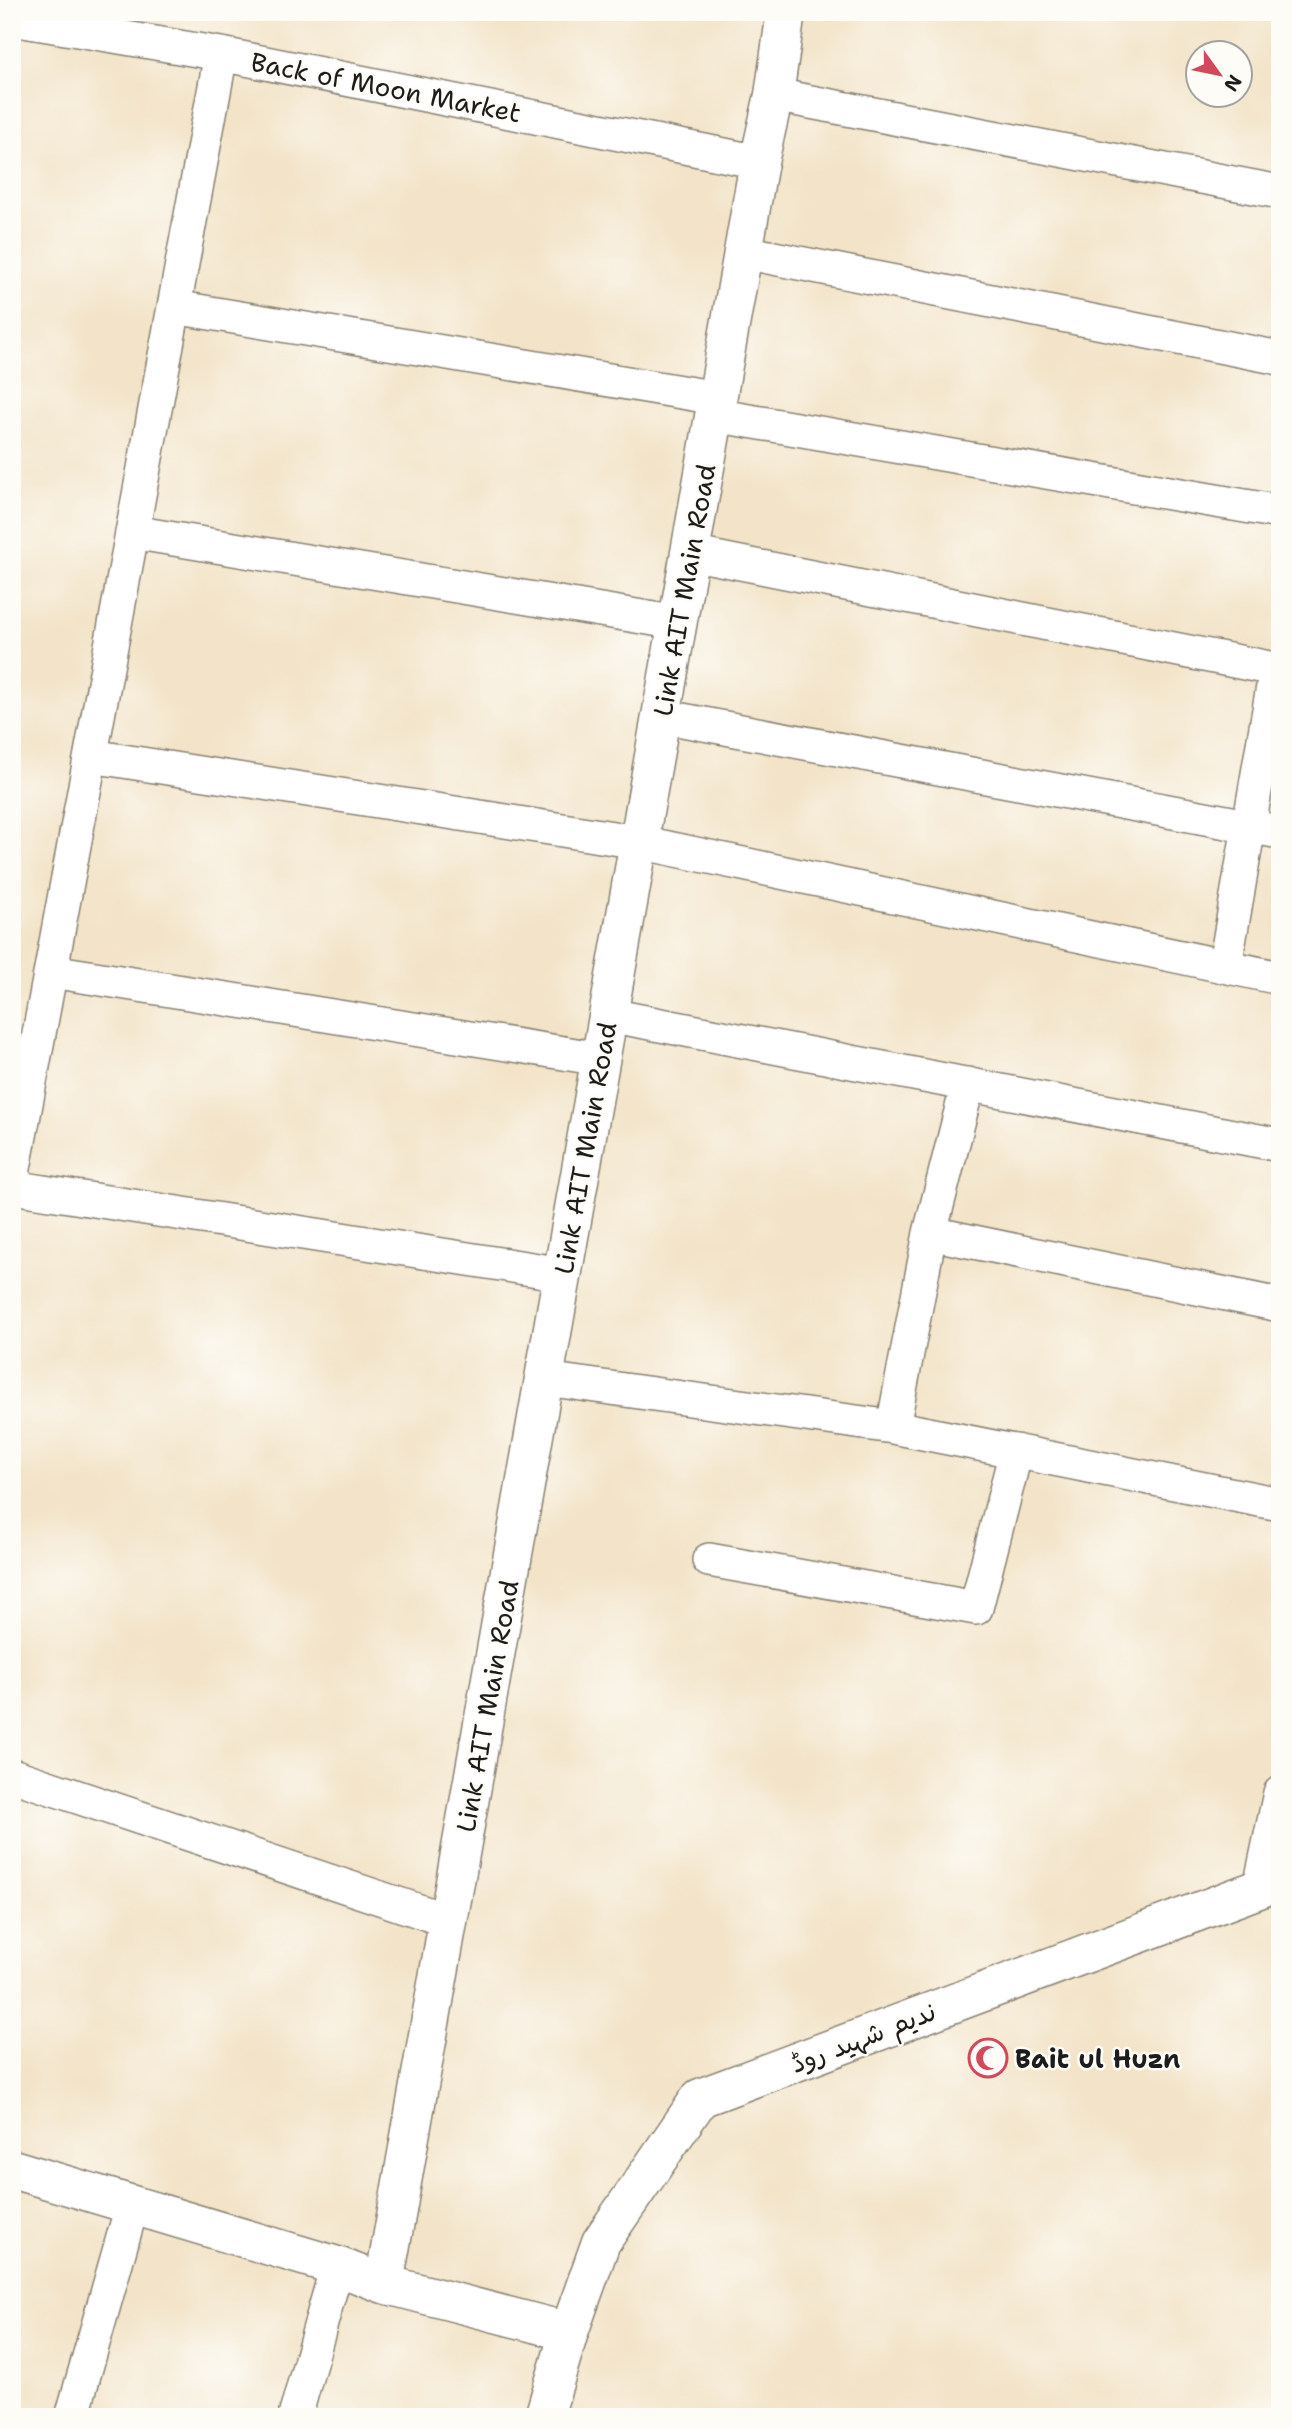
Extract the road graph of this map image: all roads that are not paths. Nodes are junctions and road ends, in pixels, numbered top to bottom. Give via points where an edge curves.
1 (786, 12) edge
2 (12, 19) edge
3 (221, 54) junction
4 (774, 95) junction
5 (759, 162) junction
6 (1280, 192) edge
7 (743, 252) junction
8 (174, 307) junction
9 (1280, 358) edge
10 (716, 407) junction
11 (1280, 512) edge
12 (132, 532) junction
13 (690, 553) junction
14 (678, 623) junction
15 (1278, 669) edge
16 (661, 716) junction
17 (91, 756) junction
18 (1265, 829) edge
19 (639, 842) junction
20 (1225, 966) junction
21 (51, 971) junction
22 (1280, 978) edge
23 (609, 1015) junction
24 (601, 1059) junction
25 (968, 1084) junction
26 (1280, 1145) edge
27 (12, 1179) edge
28 (12, 1187) edge
29 (930, 1233) junction
30 (563, 1273) junction
31 (1280, 1305) edge
32 (545, 1379) junction
33 (892, 1427) junction
34 (1016, 1451) junction
35 (1280, 1503) edge
36 (709, 1560) dead end
37 (12, 1775) edge
38 (1280, 1793) edge
39 (1270, 1884) edge
40 (449, 1921) junction
41 (12, 2169) edge
42 (132, 2206) junction
43 (337, 2266) junction
44 (384, 2284) junction
45 (569, 2332) junction
46 (72, 2417) edge
47 (295, 2417) edge
48 (544, 2417) edge

1 - 4 street, Link AIT Main Road
2 - 3 street, Back of Moon Market
3 - 5 street, Back of Moon Market
3 - 8 street
4 - 5 street, Link AIT Main Road
4 - 6 street
5 - 7 street, Link AIT Main Road
7 - 9 street
7 - 10 street, Link AIT Main Road
8 - 10 street
8 - 12 street
10 - 11 street
10 - 13 street, Link AIT Main Road
12 - 14 street
12 - 17 street
13 - 14 street, Link AIT Main Road
13 - 15 street
14 - 16 street, Link AIT Main Road
15 - 18 street
16 - 18 street
16 - 19 street, Link AIT Main Road
17 - 19 street
17 - 21 street
18 - 20 street
19 - 20 street
19 - 23 street, Link AIT Main Road
20 - 22 street
21 - 24 street
21 - 27 street
23 - 24 street, Link AIT Main Road
23 - 25 street
24 - 30 street, Link AIT Main Road
25 - 26 street
25 - 29 street
28 - 30 street
29 - 31 street
29 - 33 street
30 - 32 street, Link AIT Main Road
32 - 33 street
32 - 40 street, Link AIT Main Road
33 - 34 street
34 - 35 street
34 - 36 street via 976,1608
37 - 40 street
38 - 39 street
39 - 45 street, ندیم شہید روڈ via 700,2098 601,2242
40 - 44 street, Link AIT Main Road
41 - 42 street
42 - 43 street
42 - 46 street
43 - 44 street
43 - 47 street
44 - 45 street
45 - 48 street, ندیم شہید روڈ

